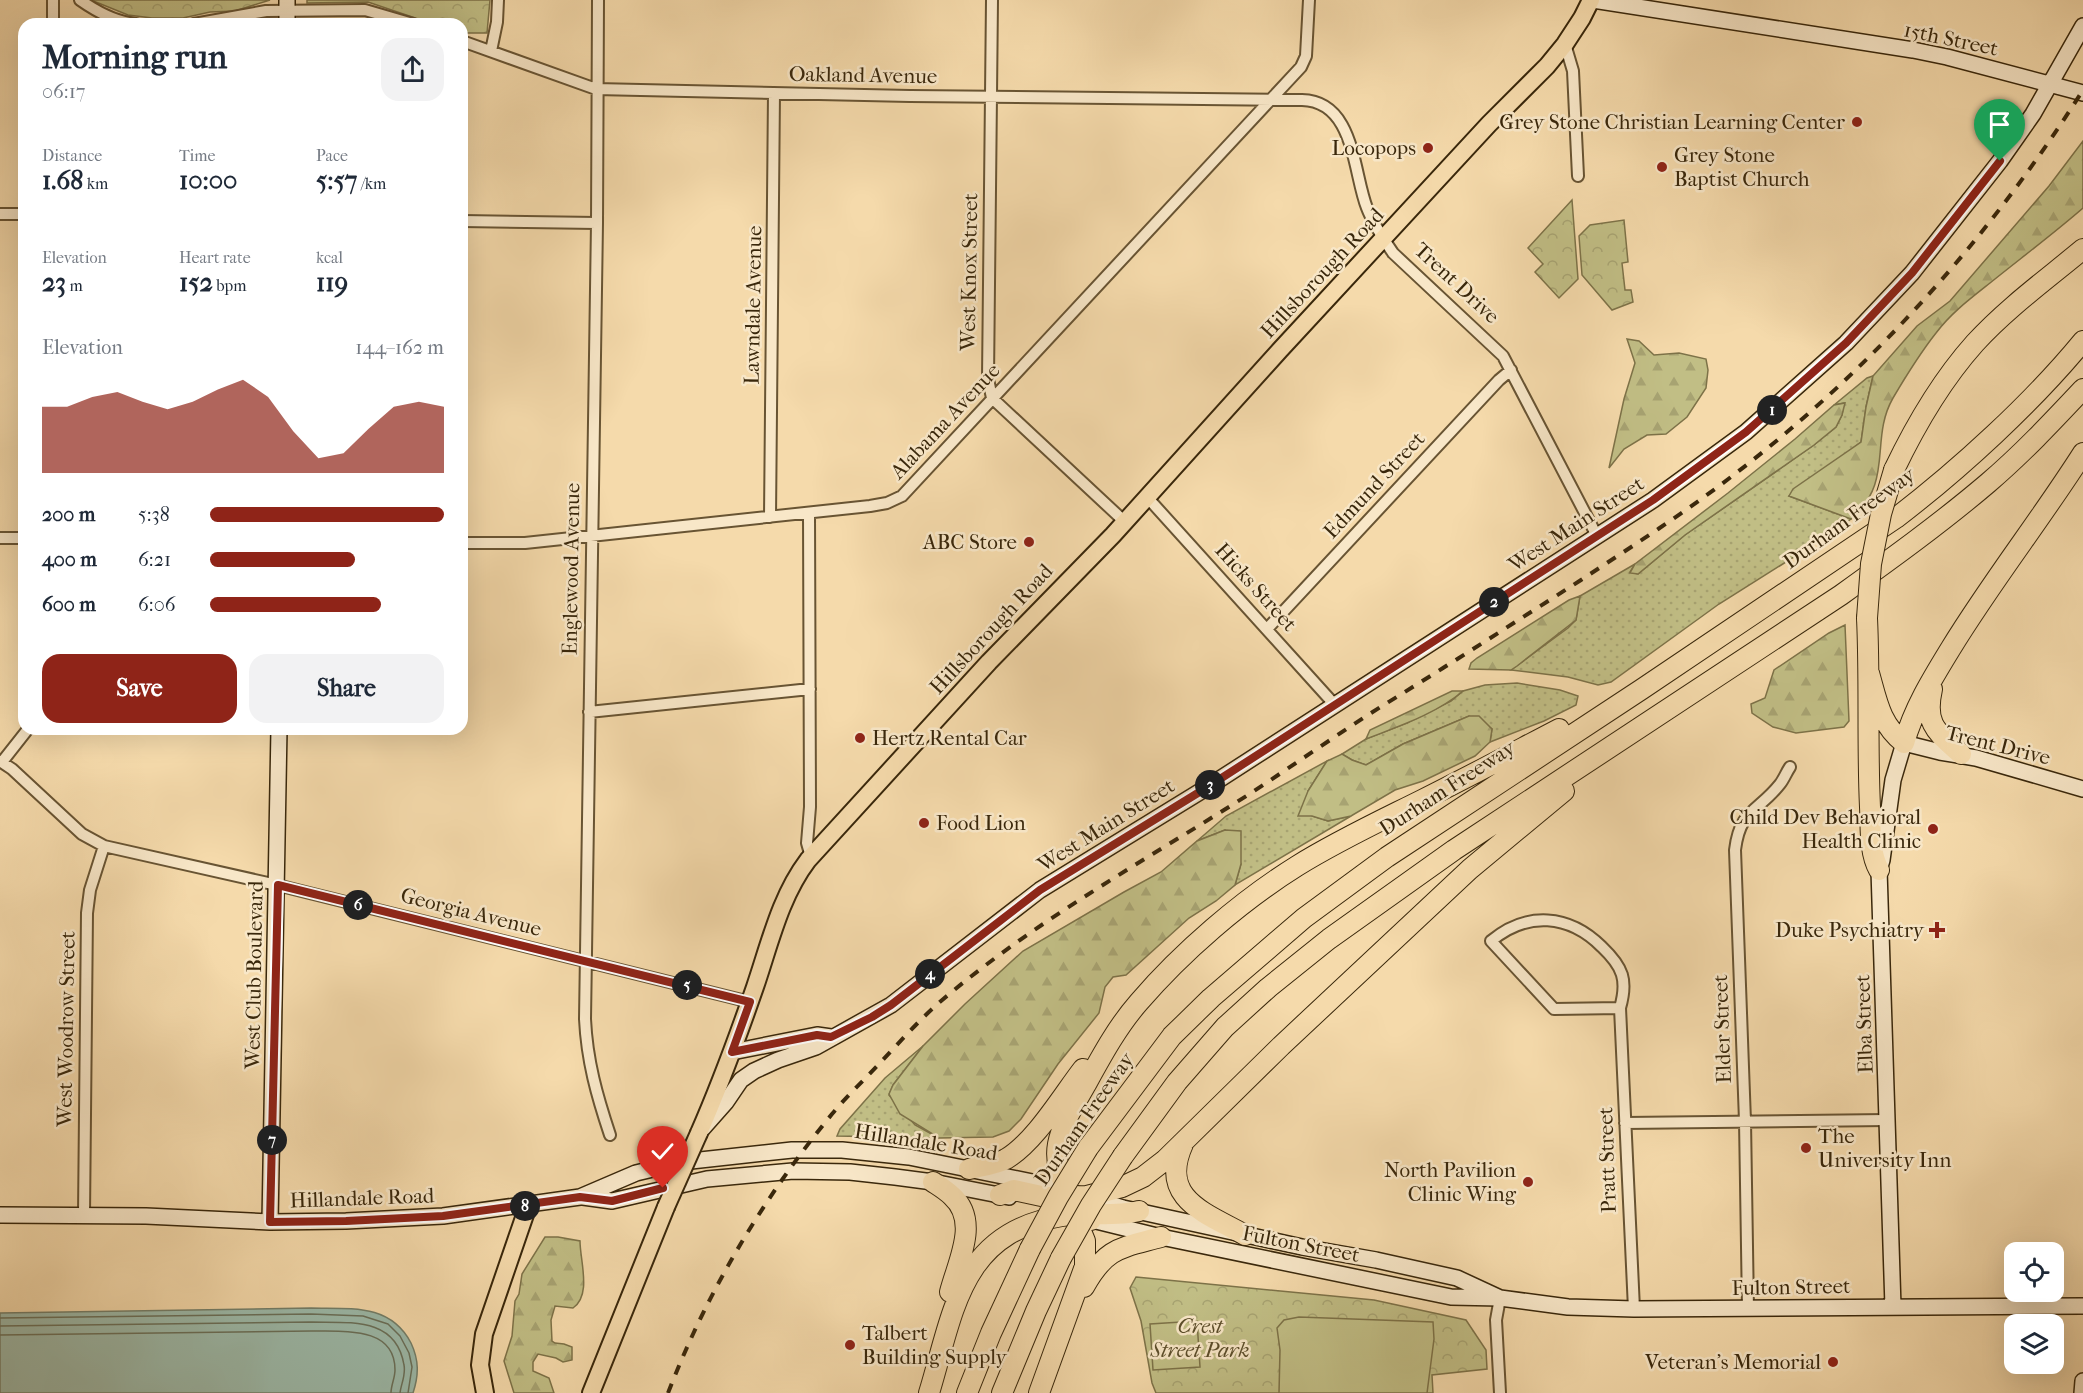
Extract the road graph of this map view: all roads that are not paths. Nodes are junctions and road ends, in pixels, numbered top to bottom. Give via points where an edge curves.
1 (54, 0) edge
2 (80, 0) edge
3 (498, 0) edge
4 (598, 0) edge
5 (992, 0) edge
6 (1309, 0) edge
7 (1592, 0) edge
8 (287, 12) edge
9 (53, 18) edge
10 (111, 18) edge
11 (227, 18) edge
12 (392, 18) edge
13 (2083, 26) edge
14 (468, 43) edge
15 (1565, 44) junction
16 (491, 51) junction
17 (2050, 83) junction
18 (596, 89) junction
19 (774, 93) junction
20 (2083, 93) edge
21 (991, 96) junction
22 (1271, 101) junction
23 (1578, 176) dead end
24 (0, 214) edge
25 (18, 214) edge
26 (468, 221) edge
27 (597, 223) junction
28 (1383, 239) junction
29 (2083, 249) edge
30 (2083, 341) edge
31 (1511, 370) junction
32 (2083, 389) edge
33 (992, 399) junction
34 (2083, 453) edge
35 (1148, 497) junction
36 (809, 513) junction
37 (771, 517) junction
38 (1125, 522) junction
39 (591, 535) junction
40 (1598, 536) junction
41 (0, 538) edge
42 (18, 538) edge
43 (468, 543) edge
44 (1267, 629) junction
45 (1869, 673) junction
46 (1935, 673) junction
47 (810, 689) junction
48 (1642, 689) junction
49 (1334, 704) junction
50 (589, 712) junction
51 (1641, 726) junction
52 (23, 735) edge
53 (279, 735) edge
54 (1904, 743) junction
55 (1961, 754) junction
56 (1, 761) edge
57 (1790, 767) dead end
58 (2083, 789) edge
59 (104, 846) junction
60 (814, 854) junction
61 (1879, 870) junction
62 (278, 885) junction
63 (587, 960) junction
64 (750, 1002) junction
65 (1620, 1008) junction
66 (1119, 1029) junction
67 (831, 1037) junction
68 (732, 1052) junction
69 (1745, 1120) junction
70 (1887, 1120) junction
71 (1626, 1123) junction
72 (699, 1133) junction
73 (610, 1136) dead end
74 (1184, 1141) junction
75 (969, 1168) junction
76 (933, 1182) junction
77 (999, 1195) joint
78 (580, 1197) junction
79 (1076, 1204) junction
80 (528, 1206) junction
81 (1131, 1210) joint
82 (0, 1215) edge
83 (84, 1215) junction
84 (270, 1222) junction
85 (1245, 1235) junction
86 (1161, 1237) junction
87 (1076, 1295) junction
88 (1500, 1298) junction
89 (2083, 1306) edge
90 (1893, 1307) junction
91 (1634, 1309) junction
92 (1748, 1309) junction
93 (939, 1363) junction
94 (2083, 1381) edge
95 (485, 1393) edge
96 (591, 1393) edge
97 (930, 1393) edge
98 (967, 1393) edge
99 (1002, 1393) edge
100 (1039, 1393) edge
101 (1500, 1393) edge
102 (2082, 1393) edge

1 - 9 street
2 - 10 street
3 - 16 street
4 - 18 street, Englewood Avenue
5 - 21 street, West Knox Street
6 - 22 street, Alabama Avenue via 1306,56
7 - 15 main road, Hillsborough Road
7 - 17 main road, 15th Street via 1913,51
8 - 11 street via 266,11
8 - 12 street via 365,10
13 - 17 main road, West Main Street
14 - 16 street, Oakland Avenue
15 - 23 street via 1573,71
15 - 28 main road, Hillsborough Road
16 - 18 street, Oakland Avenue
17 - 20 main road, 15th Street
17 - 40 main road, West Main Street via 2000,161 1941,238 1876,312 1746,432
18 - 19 street, Oakland Avenue
18 - 27 street, Englewood Avenue
19 - 21 street, Oakland Avenue
19 - 37 street, Lawndale Avenue
21 - 22 street, Oakland Avenue
21 - 33 street, West Knox Street via 988,379
22 - 28 street, Trent Drive via 1314,101 1338,120 1352,146 1366,207
22 - 33 street, Alabama Avenue
24 - 25 street
26 - 27 street
27 - 39 street, Englewood Avenue
28 - 31 street, Trent Drive via 1393,253 1503,356
28 - 35 main road, Hillsborough Road
29 - 45 highway, bridge via 1976,341 1941,385 1914,429 1894,470 1871,564
30 - 48 highway, Durham Freeway via 1996,432 1918,501
31 - 40 street, Trent Drive
31 - 44 street, Edmund Street
32 - 51 highway via 2036,439 1938,524 1841,595
33 - 36 street, Alabama Avenue via 902,496 870,506
33 - 38 street
34 - 46 highway
35 - 38 main road, Hillsborough Road
35 - 44 street, Hicks Street
36 - 37 street, Alabama Avenue
36 - 47 street
37 - 39 street, Alabama Avenue
38 - 60 main road, Hillsborough Road via 989,662
39 - 43 street, Alabama Avenue via 525,543
39 - 50 street, Englewood Avenue
40 - 49 main road, West Main Street
41 - 42 street
44 - 49 street, Hicks Street
45 - 54 highway via 1884,722
45 - 61 highway via 1873,860
46 - 54 highway via 1916,708
46 - 55 highway via 1929,712 1935,729
47 - 50 street
47 - 60 street
48 - 66 highway via 1617,698 1290,870 1199,942 1139,1002
48 - 98 highway, Durham Freeway, bridge via 1387,856 1304,918 1172,1036 1088,1148 1058,1197 1030,1249
49 - 67 main road, West Main Street via 1047,885 891,1005
50 - 63 street, Englewood Avenue
51 - 74 highway via 1606,761 1555,797 1478,862
51 - 99 highway, bridge via 1387,896 1268,988 1209,1044 1123,1156 1091,1205 1061,1258
52 - 56 street
53 - 62 main road, West Club Boulevard
54 - 55 main road, Trent Drive
54 - 61 main road, Elba Street via 1893,780
55 - 58 main road, Trent Drive
56 - 59 street, Georgia Avenue via 82,834
57 - 69 street, Elder Street via 1780,784 1748,813 1737,833
59 - 62 street, Georgia Avenue
59 - 83 street, West Woodrow Street via 87,913
60 - 64 main road, Hillsborough Road via 787,894
61 - 70 main road, Elba Street
62 - 63 street, Georgia Avenue
62 - 84 main road, West Club Boulevard
63 - 64 street, Georgia Avenue
63 - 73 street, Englewood Avenue via 587,1052
64 - 68 main road, Hillsborough Road
65 - 65 street, Pratt Street via 1554,1009 1491,941 1522,922 1562,922 1582,929 1621,969 1624,979
65 - 71 street, Pratt Street
66 - 75 highway via 1100,1047 1024,1145 1002,1161
66 - 79 highway via 1067,1118 1058,1144 1059,1169
67 - 68 main road, West Main Street via 817,1035
67 - 72 main road, West Main Street via 741,1080
68 - 72 main road, Hillsborough Road
69 - 70 street
69 - 71 street
69 - 92 street, Elder Street
70 - 90 main road, Elba Street
71 - 91 street, Pratt Street
72 - 96 main road, Hillsborough Road, bridge
74 - 79 highway via 1143,1177
74 - 85 highway via 1177,1170 1183,1196 1194,1207
75 - 78 main road, Hillandale Road via 872,1153 792,1150 682,1162 636,1173
75 - 79 main road, Hillandale Road
76 - 77 main road, Hillandale Road
76 - 78 main road, Hillandale Road via 850,1172 793,1171 707,1179 612,1201
76 - 93 highway via 952,1196 966,1218 966,1233 941,1328
77 - 79 highway via 1014,1190
78 - 80 main road, Hillandale Road
79 - 81 highway via 1127,1215
79 - 86 main road, Fulton Street
79 - 87 highway via 1086,1258
79 - 93 highway via 1004,1236 976,1263 955,1307
80 - 84 main road, Hillandale Road via 406,1219
80 - 95 main road via 484,1334 480,1365
81 - 85 main road, Fulton Street
82 - 83 main road, Hillandale Road
83 - 84 main road, Hillandale Road
85 - 88 main road, Fulton Street via 1456,1278
86 - 87 highway via 1115,1251 1093,1271
86 - 88 main road, Fulton Street via 1451,1297
87 - 100 highway
88 - 91 main road, Fulton Street via 1547,1306
88 - 101 street via 1496,1320
89 - 90 main road, Fulton Street
90 - 92 main road, Fulton Street
91 - 92 main road, Fulton Street
93 - 97 highway
94 - 102 main road

